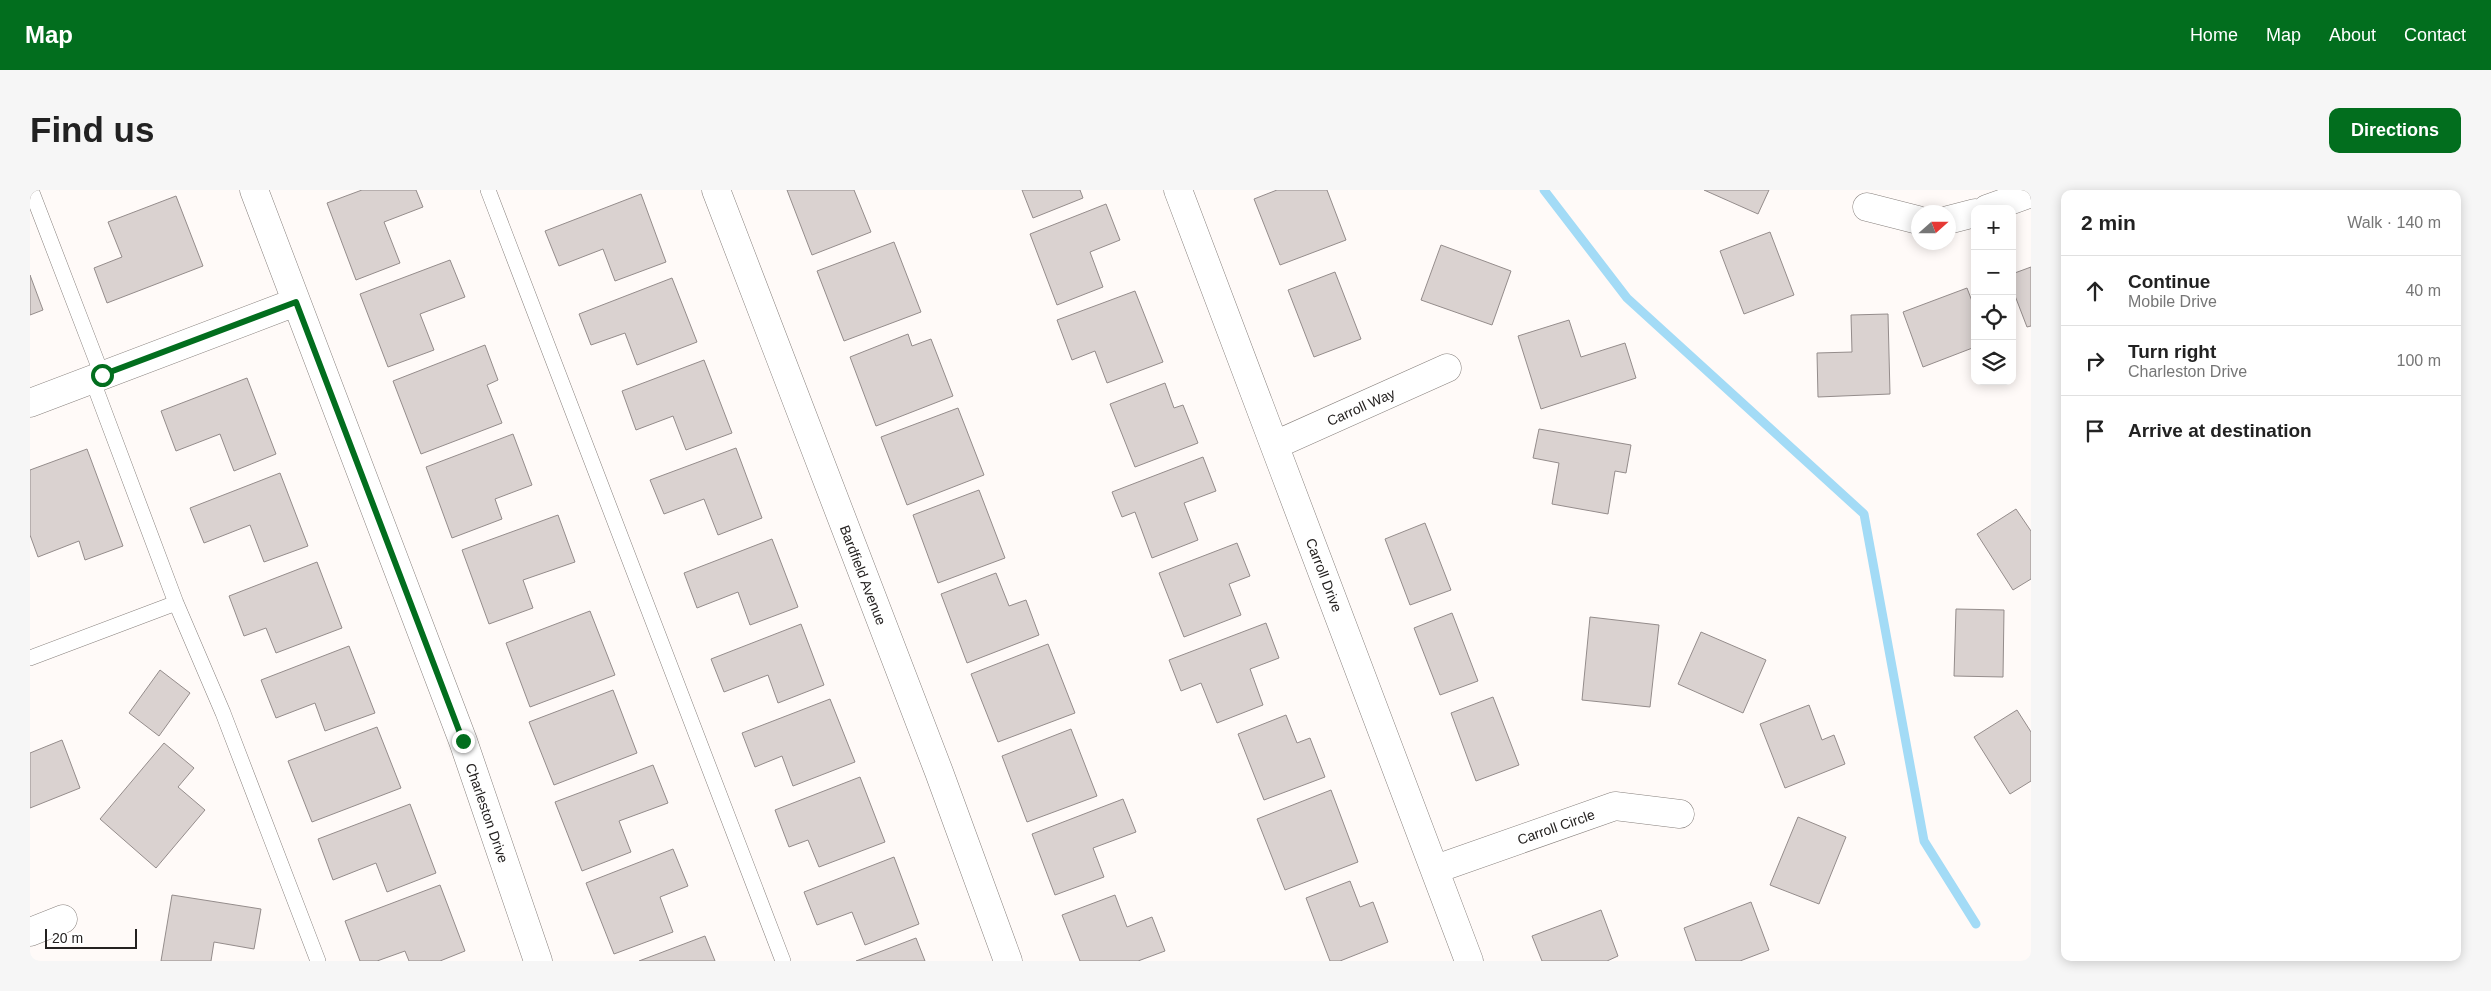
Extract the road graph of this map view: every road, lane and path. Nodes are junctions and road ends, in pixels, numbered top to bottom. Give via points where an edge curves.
1 (31, 190) edge
2 (254, 190) edge
3 (488, 190) edge
4 (716, 190) edge
5 (1178, 190) edge
6 (2031, 194) edge
7 (1999, 205) edge
8 (1867, 207) dead end
9 (1971, 214) edge
10 (1911, 218) edge
11 (1956, 218) edge
12 (296, 302) junction
13 (1447, 368) dead end
14 (97, 377) junction
15 (30, 403) edge
16 (1275, 445) junction
17 (176, 603) junction
18 (30, 658) edge
19 (1680, 814) dead end
20 (1436, 869) junction
21 (63, 918) dead end
22 (30, 932) edge
23 (318, 961) edge
24 (538, 961) edge
25 (783, 961) edge
26 (1008, 961) edge
27 (1469, 961) edge

1 - 14 lane
2 - 12 street, Charleston Drive
3 - 25 lane
4 - 26 street, Bardfield Avenue via 936,762
5 - 16 street, Carroll Drive
6 - 7 street
8 - 10 street
9 - 11 street
12 - 14 street
12 - 24 street, Charleston Drive via 463,741
13 - 16 street, Carroll Way
14 - 15 street
14 - 17 lane
16 - 20 street, Carroll Drive
17 - 18 lane
17 - 23 lane via 223,713
19 - 20 street, Carroll Circle via 1615,806
20 - 27 street, Carroll Drive
21 - 22 street

